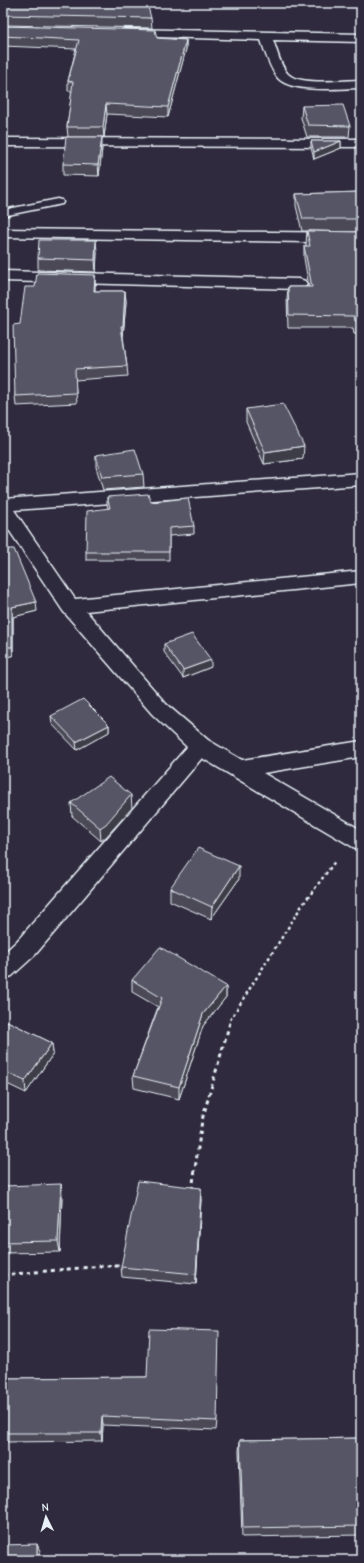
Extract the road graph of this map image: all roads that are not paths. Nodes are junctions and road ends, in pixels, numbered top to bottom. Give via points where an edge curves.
1 (115, 33) edge
2 (266, 37) junction
3 (361, 38) edge
4 (361, 84) edge
5 (3, 142) edge
6 (361, 143) edge
7 (58, 202) dead end
8 (3, 213) edge
9 (3, 233) edge
10 (361, 238) edge
11 (3, 276) edge
12 (300, 284) dead end
13 (361, 479) edge
14 (3, 506) edge
15 (361, 577) edge
16 (70, 606) junction
17 (200, 746) junction
18 (361, 749) edge
19 (238, 769) junction
20 (357, 839) edge
21 (3, 970) edge

1 - 2 street
2 - 3 street
2 - 4 street via 282,77 293,82 311,84
5 - 6 street
7 - 8 lane
9 - 10 street
11 - 12 street
13 - 14 street
14 - 16 street
15 - 16 street
16 - 17 street via 159,709
17 - 19 street
17 - 21 street via 26,948
18 - 19 street
19 - 20 street

